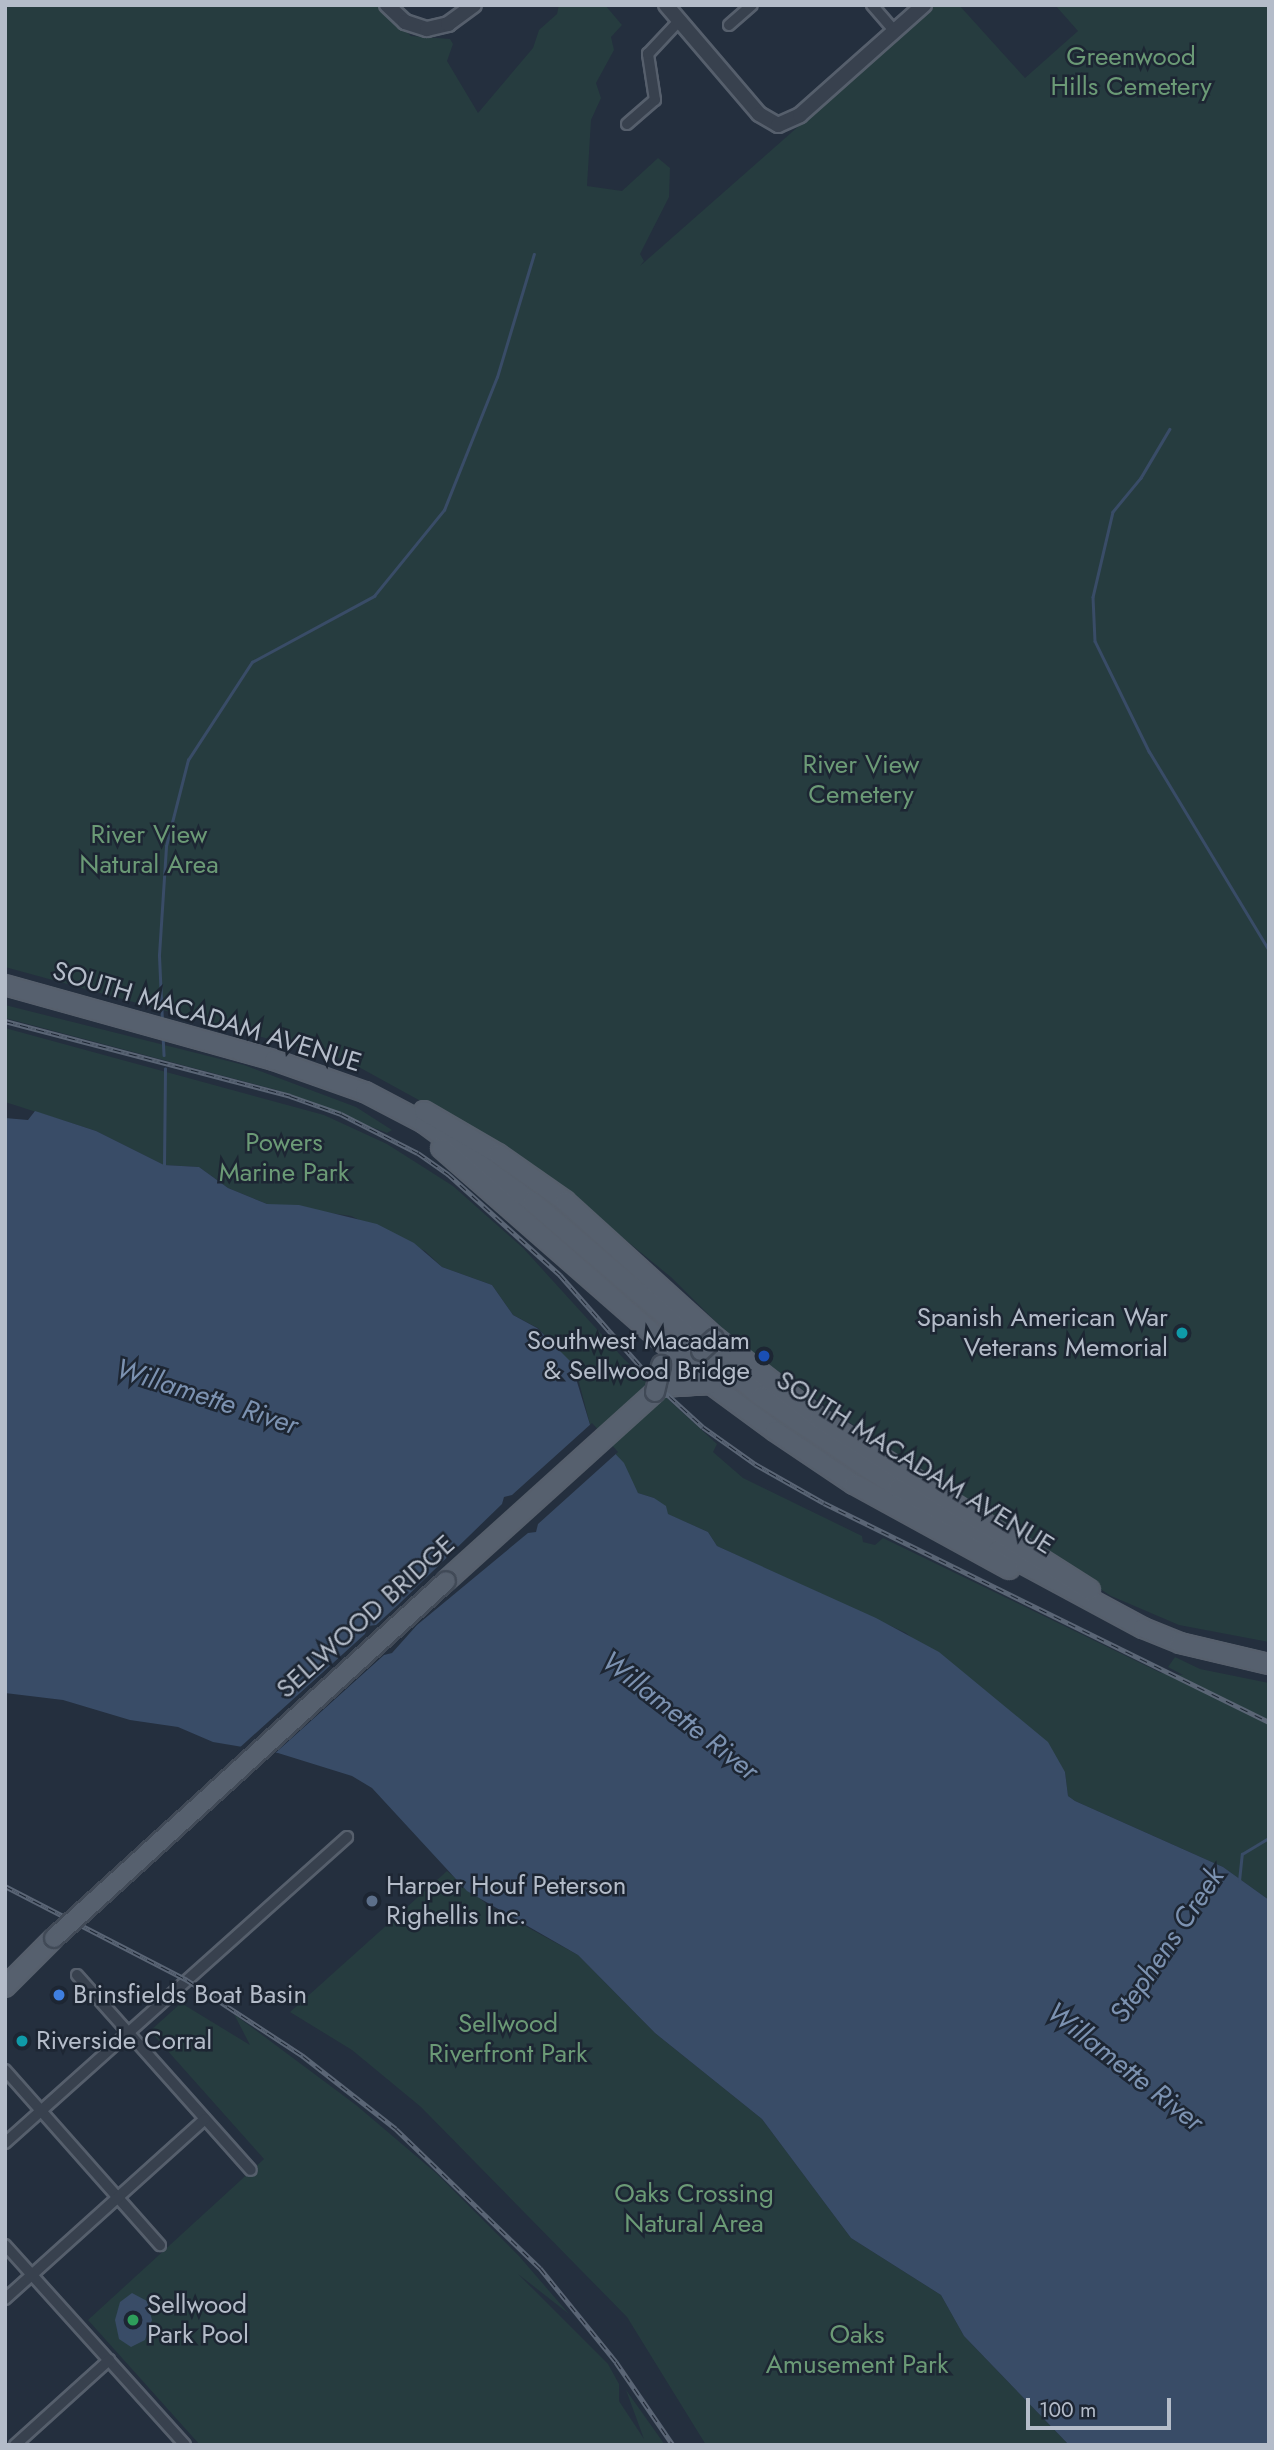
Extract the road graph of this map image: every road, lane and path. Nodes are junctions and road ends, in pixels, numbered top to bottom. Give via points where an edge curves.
1 (387, 5) edge
2 (474, 5) edge
3 (666, 5) edge
4 (752, 5) edge
5 (872, 5) edge
6 (924, 5) edge
7 (679, 21) junction
8 (729, 25) dead end
9 (895, 31) junction
10 (626, 124) dead end
11 (5, 985) edge
12 (365, 1091) junction
13 (654, 1335) junction
14 (715, 1338) junction
15 (689, 1362) junction
16 (711, 1384) junction
17 (658, 1390) junction
18 (1068, 1590) junction
19 (1118, 1616) junction
20 (1269, 1664) edge
21 (346, 1837) dead end
22 (77, 1975) dead end
23 (5, 1987) edge
24 (128, 2032) junction
25 (5, 2070) edge
26 (41, 2111) junction
27 (205, 2119) junction
28 (5, 2143) edge
29 (251, 2171) dead end
30 (117, 2198) junction
31 (5, 2245) edge
32 (160, 2245) dead end
33 (32, 2275) junction
34 (5, 2299) edge
35 (109, 2360) junction
36 (15, 2445) edge
37 (185, 2445) edge

1 - 2 street via 405,22 427,29 449,24
3 - 7 street
4 - 8 street
5 - 9 street
6 - 9 street
7 - 9 street via 759,114 778,125 800,115
7 - 10 street via 648,54 655,100
11 - 12 main road, SOUTH MACADAM AVENUE via 215,1042
12 - 13 main road via 458,1160
12 - 14 main road via 408,1102 498,1154 575,1209
12 - 18 main road, SOUTH MACADAM AVENUE via 476,1157 761,1396 898,1488
13 - 15 main road
13 - 17 main road, bridge via 662,1354
14 - 15 main road, SELLWOOD BRIDGE, bridge
14 - 19 main road via 820,1418 1107,1601
15 - 16 main road
15 - 17 main road, SELLWOOD BRIDGE
16 - 17 main road
16 - 18 main road via 854,1484 1053,1591
17 - 23 main road, SELLWOOD BRIDGE, bridge via 155,1842
18 - 19 main road, SOUTH MACADAM AVENUE
19 - 20 main road, SOUTH MACADAM AVENUE via 1180,1643
21 - 24 street
22 - 24 street
24 - 26 street
24 - 27 street
25 - 26 street
26 - 28 street
26 - 30 street
27 - 29 street
27 - 30 street
30 - 32 street
30 - 33 street
31 - 33 street
33 - 34 street
33 - 35 street
35 - 36 street
35 - 37 street

